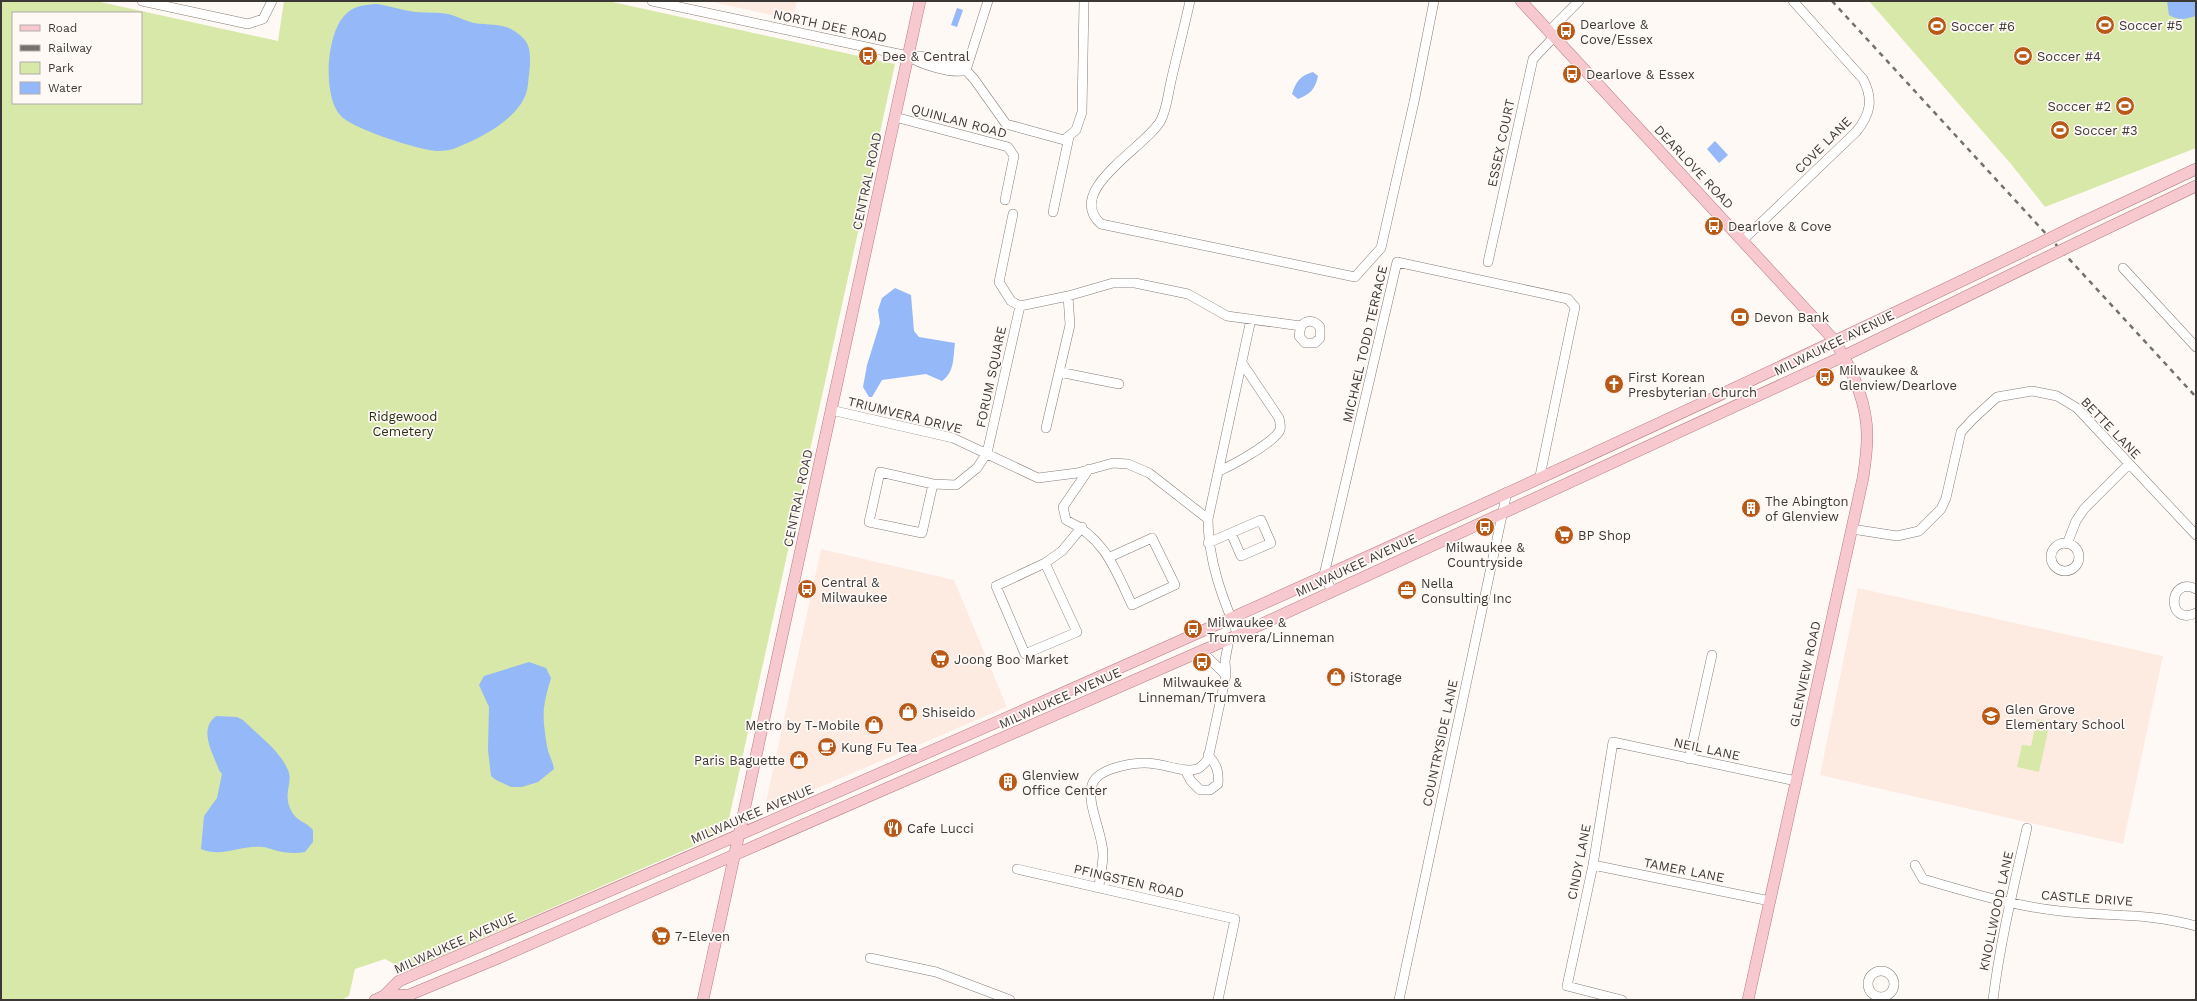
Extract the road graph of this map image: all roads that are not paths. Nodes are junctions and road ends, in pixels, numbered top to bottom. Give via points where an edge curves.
1 (142, 1) edge
2 (272, 1) edge
3 (652, 1) edge
4 (920, 1) edge
5 (988, 1) edge
6 (1084, 1) edge
7 (1190, 1) edge
8 (1434, 1) edge
9 (1521, 1) edge
10 (1579, 1) edge
11 (1793, 1) edge
12 (1552, 34) junction
13 (908, 56) junction
14 (966, 70) junction
15 (895, 117) junction
16 (1067, 138) junction
17 (2196, 169) edge
18 (2196, 186) edge
19 (1005, 200) dead end
20 (1053, 212) dead end
21 (1013, 214) dead end
22 (1743, 240) junction
23 (1488, 262) dead end
24 (2123, 268) dead end
25 (1068, 296) junction
26 (1020, 306) junction
27 (1251, 319) junction
28 (1300, 326) dead end
29 (1834, 340) junction
30 (2196, 346) edge
31 (1844, 356) junction
32 (1242, 363) junction
33 (1059, 372) junction
34 (1119, 384) dead end
35 (832, 410) junction
36 (1046, 428) dead end
37 (988, 453) junction
38 (2128, 465) junction
39 (1089, 469) junction
40 (1219, 471) junction
41 (1540, 476) junction
42 (933, 484) junction
43 (1507, 492) junction
44 (1503, 513) junction
45 (1208, 519) junction
46 (1082, 527) junction
47 (1852, 529) junction
48 (1231, 533) junction
49 (2196, 535) edge
50 (1208, 543) junction
51 (2067, 544) dead end
52 (1110, 557) junction
53 (1045, 563) junction
54 (1324, 575) junction
55 (2196, 589) edge
56 (1332, 591) junction
57 (2196, 613) edge
58 (1231, 618) junction
59 (1233, 637) junction
60 (1201, 651) junction
61 (1712, 655) dead end
62 (1226, 675) junction
63 (1613, 742) joint
64 (946, 744) junction
65 (1208, 755) junction
66 (1689, 759) junction
67 (1185, 770) junction
68 (1796, 781) junction
69 (881, 792) junction
70 (2027, 828) dead end
71 (740, 834) junction
72 (735, 856) junction
73 (1592, 865) junction
74 (1914, 865) dead end
75 (1017, 869) dead end
76 (1099, 887) junction
77 (1770, 901) junction
78 (2009, 903) junction
79 (2196, 926) edge
80 (870, 958) dead end
81 (380, 998) edge
82 (703, 1000) edge
83 (1010, 1000) edge
84 (1218, 1000) edge
85 (1399, 1000) edge
86 (1622, 1000) edge
87 (1748, 1000) edge
88 (1993, 1000) edge

1 - 2 street via 248,24 263,19
3 - 13 street, NORTH DEE ROAD
4 - 13 main road, CENTRAL ROAD
5 - 14 street
6 - 16 street via 1082,112 1076,130
7 - 8 street via 1160,121 1104,177 1094,193 1091,207 1094,218 1101,224 1355,277 1381,248
9 - 12 main road, DEARLOVE ROAD
10 - 12 street
11 - 22 street, COVE LANE via 1863,79 1869,94 1870,107 1868,115 1856,132
12 - 22 main road, DEARLOVE ROAD
12 - 23 street, ESSEX COURT via 1533,58
13 - 14 street, NORTH DEE ROAD via 927,57 961,65
13 - 15 main road, CENTRAL ROAD
14 - 16 street via 1006,124
15 - 19 street, QUINLAN ROAD via 1008,147 1014,156
15 - 35 main road, CENTRAL ROAD
16 - 20 street
17 - 29 main road, MILWAUKEE AVENUE, bridge
18 - 31 main road, MILWAUKEE AVENUE, bridge
21 - 26 street via 1000,282 1011,301
22 - 29 main road, DEARLOVE ROAD
24 - 30 street
25 - 26 street
25 - 27 street via 1113,283 1135,283 1188,294 1227,316
25 - 33 street via 1070,325
26 - 37 street, FORUM SQUARE
27 - 28 street
27 - 32 street
29 - 31 main road, DEARLOVE ROAD
29 - 41 main road, MILWAUKEE AVENUE
31 - 44 main road, MILWAUKEE AVENUE
31 - 47 main road, GLENVIEW ROAD via 1864,408 1867,438 1863,478
32 - 40 street
32 - 40 street via 1279,418 1281,426 1278,433 1260,447 1235,464
33 - 34 street
33 - 36 street
35 - 37 street, TRIUMVERA DRIVE via 953,438
35 - 71 main road, CENTRAL ROAD
37 - 39 street, TRIUMVERA DRIVE via 1038,478
37 - 42 street via 977,468 956,485
38 - 47 street, BETTE LANE via 2077,408 2056,396 2032,391 1997,397 1961,432 1944,503 1919,530 1896,536
38 - 49 street, BETTE LANE
38 - 51 street via 2084,509
39 - 45 street, TRIUMVERA DRIVE via 1113,463 1128,464 1149,473
39 - 46 street via 1063,507 1066,520
40 - 45 street
41 - 43 main road, MILWAUKEE AVENUE
41 - 54 street, MICHAEL TODD TERRACE via 1575,307 1568,300 1397,262
42 - 42 street via 880,472 869,522 922,533
43 - 44 street, COUNTRYSIDE LANE
43 - 54 main road, MILWAUKEE AVENUE
44 - 56 main road, MILWAUKEE AVENUE
44 - 85 street, COUNTRYSIDE LANE
45 - 50 street
46 - 52 street
46 - 53 street via 1062,551
47 - 68 main road, GLENVIEW ROAD
48 - 48 street via 1241,556 1271,543 1261,520
48 - 50 street
50 - 58 street via 1216,577
52 - 52 street via 1132,605 1175,585 1152,538
53 - 53 street via 1077,632 1025,654 996,586
54 - 56 street
54 - 58 main road, MILWAUKEE AVENUE
55 - 57 street via 2182,588 2176,594 2174,603 2181,614
56 - 59 main road, MILWAUKEE AVENUE
58 - 59 street
58 - 64 main road, MILWAUKEE AVENUE
59 - 60 main road, MILWAUKEE AVENUE
59 - 62 street via 1224,661
60 - 62 street
60 - 69 main road, MILWAUKEE AVENUE
61 - 66 street
62 - 65 street
63 - 66 street, NEIL LANE
63 - 73 street, CINDY LANE
64 - 69 main road via 946,754 941,760 892,781
64 - 71 main road, MILWAUKEE AVENUE
65 - 67 street via 1203,765
65 - 67 street via 1217,764 1219,774 1218,784 1210,790 1200,790
66 - 68 street, NEIL LANE
67 - 76 street via 1142,763 1113,768 1097,776 1092,785 1091,796 1103,853
68 - 77 main road, GLENVIEW ROAD
69 - 72 main road, MILWAUKEE AVENUE
70 - 78 street, KNOLLWOOD LANE
71 - 72 main road, CENTRAL ROAD
71 - 81 main road, MILWAUKEE AVENUE via 399,981
72 - 81 main road, MILWAUKEE AVENUE via 409,995
72 - 82 main road, CENTRAL ROAD
73 - 77 street, TAMER LANE
73 - 86 street, CINDY LANE via 1567,986
74 - 78 street, CASTLE DRIVE via 1922,879
75 - 76 street, PFINGSTEN ROAD
76 - 84 street, PFINGSTEN ROAD via 1235,919
77 - 87 main road, GLENVIEW ROAD
78 - 79 street, CASTLE DRIVE via 2060,911 2164,918
78 - 88 street, KNOLLWOOD LANE via 1996,969
80 - 83 street via 936,972

